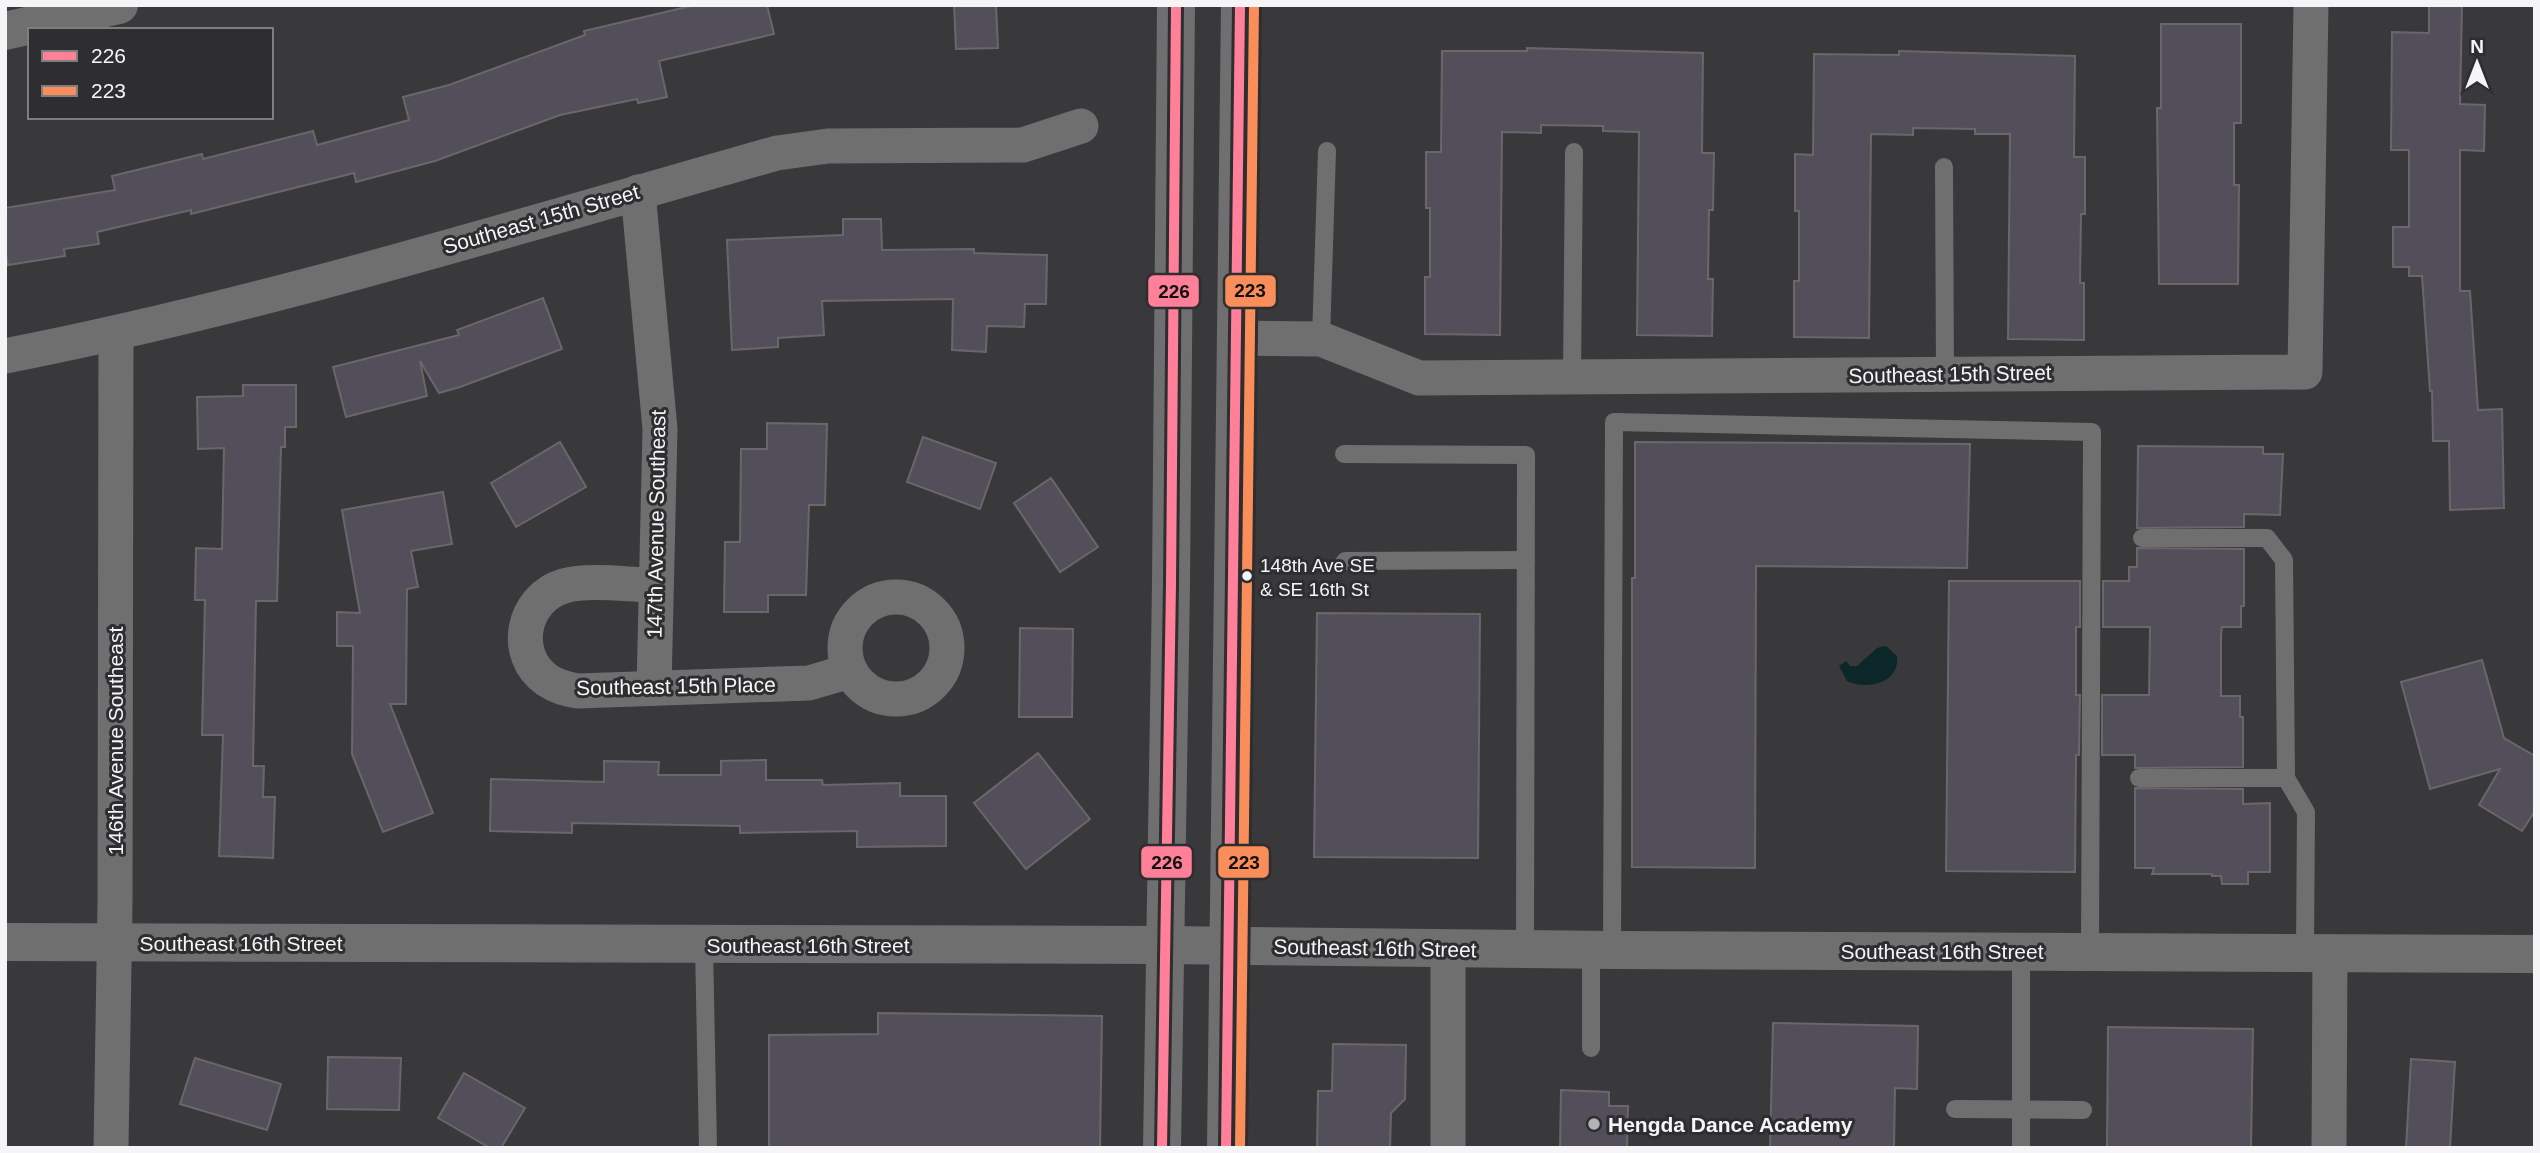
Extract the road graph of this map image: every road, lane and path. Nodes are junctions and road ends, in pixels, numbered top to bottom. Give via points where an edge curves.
1 (119, 5) edge
2 (1176, 5) edge
3 (2311, 5) edge
4 (1237, 10) edge
5 (5, 31) edge
6 (1081, 126) dead end
7 (1327, 151) dead end
8 (1574, 152) dead end
9 (1944, 167) dead end
10 (638, 192) junction
11 (116, 335) junction
12 (1237, 338) junction
13 (1321, 339) junction
14 (5, 356) edge
15 (1945, 374) junction
16 (1572, 377) junction
17 (1344, 454) dead end
18 (2142, 538) dead end
19 (1526, 560) junction
20 (1345, 561) dead end
21 (656, 585) junction
22 (850, 671) dead end
23 (654, 688) junction
24 (2139, 778) dead end
25 (2286, 778) junction
26 (5, 942) edge
27 (113, 943) junction
28 (704, 945) junction
29 (1165, 945) junction
30 (1229, 946) junction
31 (1448, 949) junction
32 (1525, 949) junction
33 (1601, 950) junction
34 (2021, 951) junction
35 (2090, 951) junction
36 (2317, 952) junction
37 (2535, 954) edge
38 (1591, 1048) dead end
39 (1955, 1109) dead end
40 (2022, 1109) junction
41 (2082, 1110) dead end
42 (111, 1148) edge
43 (708, 1148) edge
44 (1162, 1148) edge
45 (1226, 1148) edge
46 (1448, 1148) edge
47 (2021, 1148) edge
48 (2329, 1148) edge

1 - 5 street
2 - 29 street
3 - 15 street, Southeast 15th Street via 2305,372
4 - 12 street
6 - 10 street, Southeast 15th Street via 1023,145 828,146 777,153
7 - 13 lane
8 - 16 lane
9 - 15 lane
10 - 11 street, Southeast 15th Street
10 - 21 street, 147th Avenue Southeast via 660,429
11 - 14 street, Southeast 15th Street
11 - 27 street, 146th Avenue Southeast
12 - 13 street, Southeast 15th Street
12 - 30 street
13 - 16 street, Southeast 15th Street via 1419,378
15 - 16 street, Southeast 15th Street
17 - 19 lane via 1526,455
18 - 25 lane via 2267,538 2284,560
19 - 20 lane
19 - 32 lane
21 - 23 street, 147th Avenue Southeast
21 - 23 street, Southeast 15th Place via 563,586 536,604 525,635 534,667 559,688
22 - 23 street, Southeast 15th Place via 809,683
24 - 25 lane
25 - 36 lane via 2306,812
26 - 27 street, Southeast 16th Street
27 - 28 street, Southeast 16th Street
27 - 42 street, 146th Avenue Southeast
28 - 29 street, Southeast 16th Street
28 - 43 lane
29 - 30 street, Southeast 16th Street
29 - 44 street
30 - 31 street, Southeast 16th Street
30 - 45 street
31 - 32 street, Southeast 16th Street
31 - 46 street
32 - 33 street, Southeast 16th Street
33 - 34 street, Southeast 16th Street
33 - 35 lane via 1614,422 2092,432
33 - 38 lane
34 - 35 street, Southeast 16th Street
34 - 40 lane
35 - 36 street, Southeast 16th Street
36 - 37 street, Southeast 16th Street
36 - 48 street
39 - 40 lane
40 - 41 lane
40 - 47 lane

